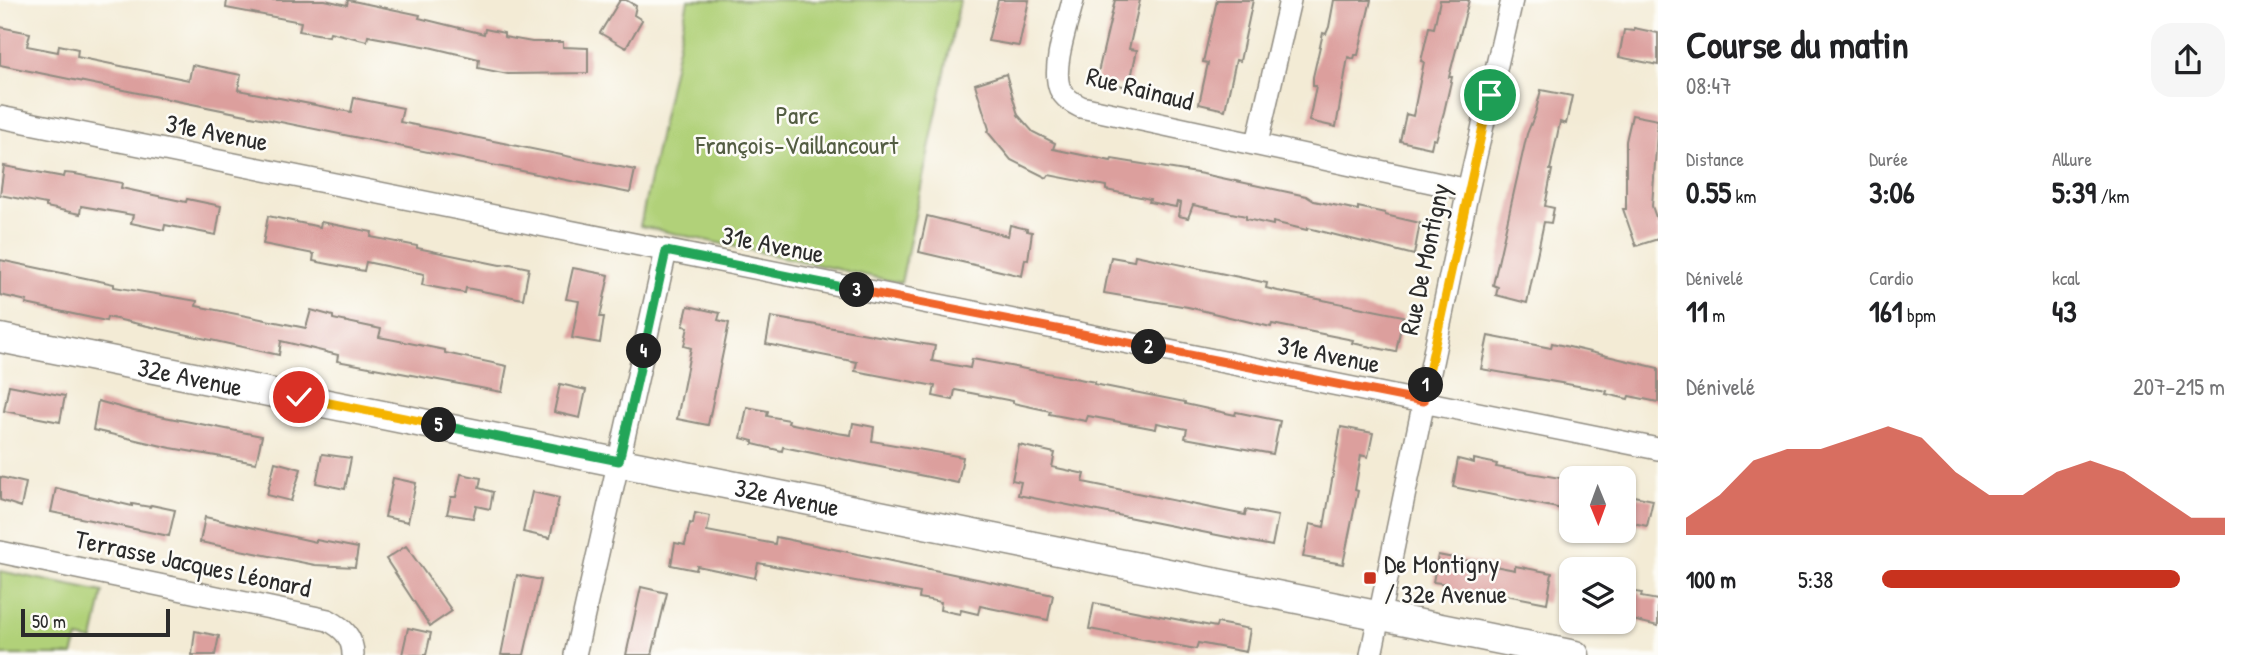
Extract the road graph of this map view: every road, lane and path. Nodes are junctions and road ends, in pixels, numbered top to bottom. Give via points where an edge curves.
1 (1073, 0) edge
2 (1290, 0) edge
3 (1512, 0) edge
4 (0, 117) edge
5 (1257, 144) junction
6 (1468, 190) junction
7 (666, 251) junction
8 (0, 338) edge
9 (1423, 401) junction
10 (1658, 449) edge
11 (619, 461) junction
12 (0, 552) edge
13 (1380, 616) junction
14 (353, 655) edge
15 (575, 655) edge
16 (1371, 655) edge
17 (1575, 655) edge

1 - 5 street, Rue Rainaud via 1058,75 1060,90 1069,100 1095,111
2 - 5 street
3 - 6 street, Rue De Montigny
4 - 7 street, 31e Avenue
5 - 6 street, Rue Rainaud
6 - 9 street, Rue De Montigny
7 - 9 street, 31e Avenue
7 - 11 street
8 - 11 street, 32e Avenue
9 - 10 street, 31e Avenue
9 - 13 street, Rue De Montigny
11 - 13 street, 32e Avenue
11 - 15 street
12 - 14 street, Terrasse Jacques Léonard via 328,620 349,636
13 - 16 street, Rue De Montigny
13 - 17 street, 32e Avenue

